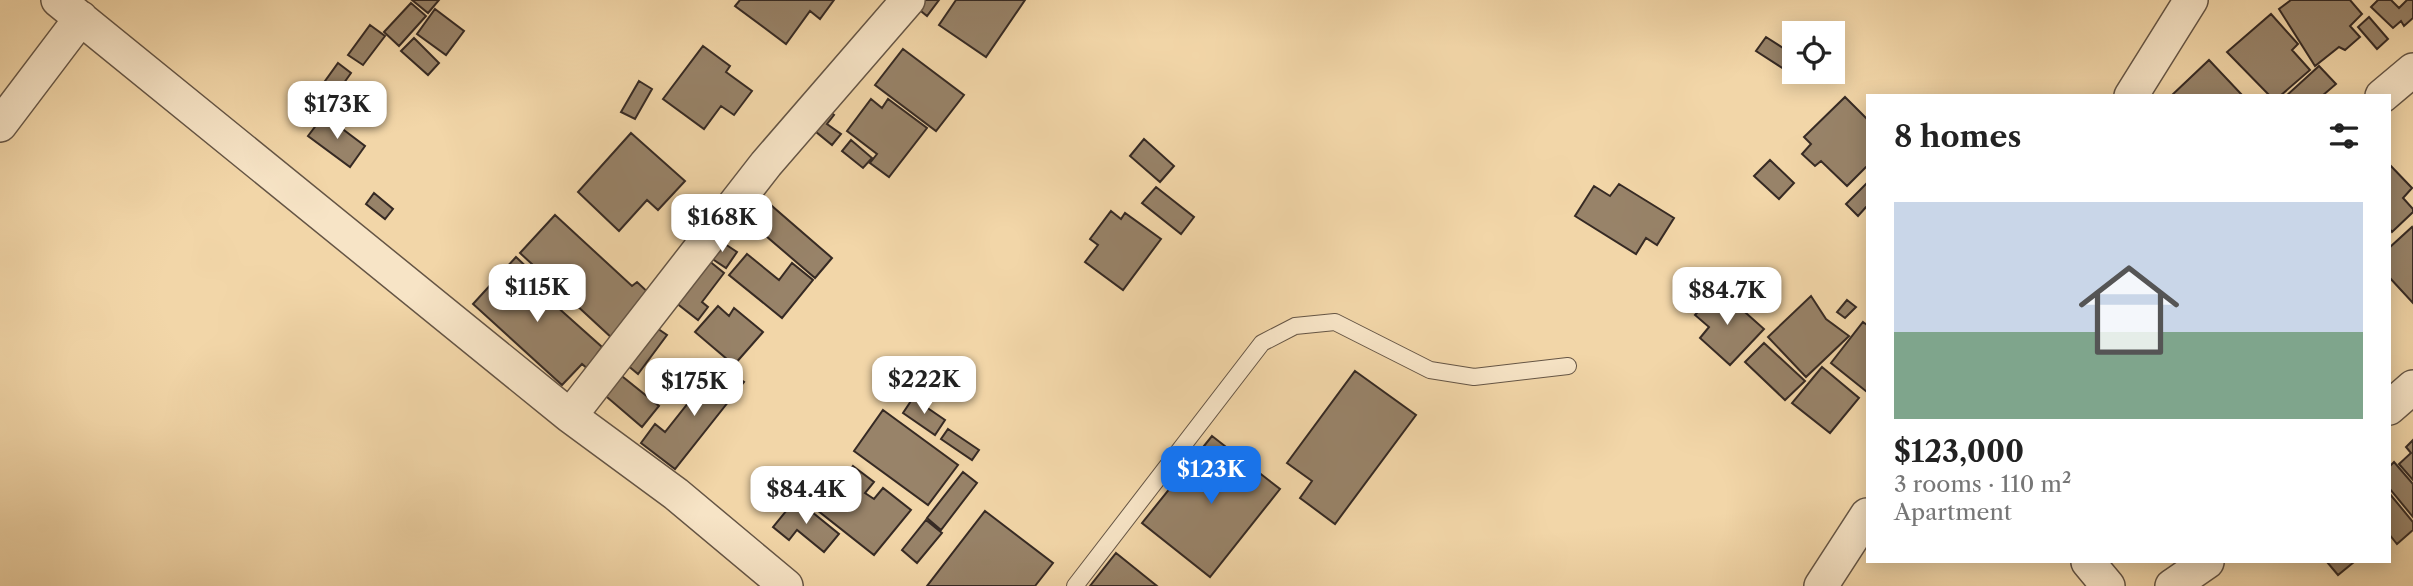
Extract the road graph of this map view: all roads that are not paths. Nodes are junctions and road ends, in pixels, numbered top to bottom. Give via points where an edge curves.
1 (908, 0) edge
2 (2191, 0) edge
3 (70, 9) edge
4 (2413, 70) edge
5 (2132, 94) edge
6 (2384, 94) edge
7 (0, 125) edge
8 (1568, 366) dead end
9 (2413, 387) edge
10 (2391, 406) edge
11 (570, 416) junction
12 (1866, 517) edge
13 (2089, 563) edge
14 (2206, 563) edge
15 (786, 586) edge
16 (1076, 586) edge
17 (1821, 586) edge
18 (2108, 586) edge
19 (2172, 586) edge

1 - 11 street via 766,164
2 - 5 street
3 - 7 street
3 - 11 street
4 - 6 street
8 - 16 lane via 1474,377 1430,370 1335,322 1294,326 1262,343
9 - 10 street
11 - 15 street via 676,494
12 - 17 street
13 - 18 street
14 - 19 street

